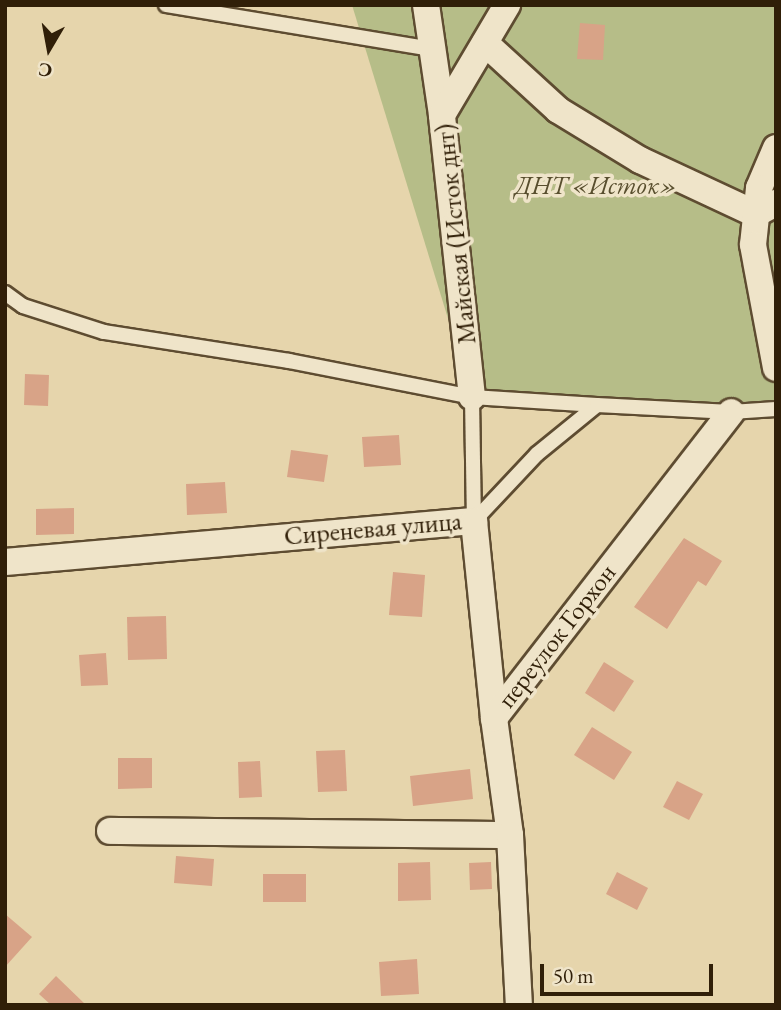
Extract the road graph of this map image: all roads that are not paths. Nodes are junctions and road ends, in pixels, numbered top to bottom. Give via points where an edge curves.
1 (166, 5) edge
2 (426, 5) edge
3 (508, 5) edge
4 (485, 43) junction
5 (432, 49) junction
6 (442, 115) junction
7 (776, 148) edge
8 (766, 209) edge
9 (5, 293) edge
10 (776, 368) edge
11 (472, 397) junction
12 (597, 405) junction
13 (776, 409) edge
14 (731, 412) junction
15 (474, 521) junction
16 (5, 562) edge
17 (494, 718) junction
18 (110, 831) dead end
19 (510, 835) junction
20 (519, 1005) edge

1 - 5 lane
2 - 5 street
3 - 4 street, Майская (Исток днт)
4 - 6 street, Майская (Исток днт)
4 - 8 street via 558,110 640,160
5 - 6 street
6 - 11 street, Майская (Исток днт)
7 - 8 street via 759,188
8 - 10 street via 753,245
9 - 11 lane via 23,306 104,332 289,360
11 - 12 lane
11 - 15 lane, Сиреневая улица
12 - 14 lane
12 - 15 lane via 537,454
13 - 14 lane
14 - 17 street, переулок Горхон
15 - 16 street, Сиреневая улица
15 - 17 street
17 - 19 street, переулок Горхон
18 - 19 street
19 - 20 street, переулок Горхон

